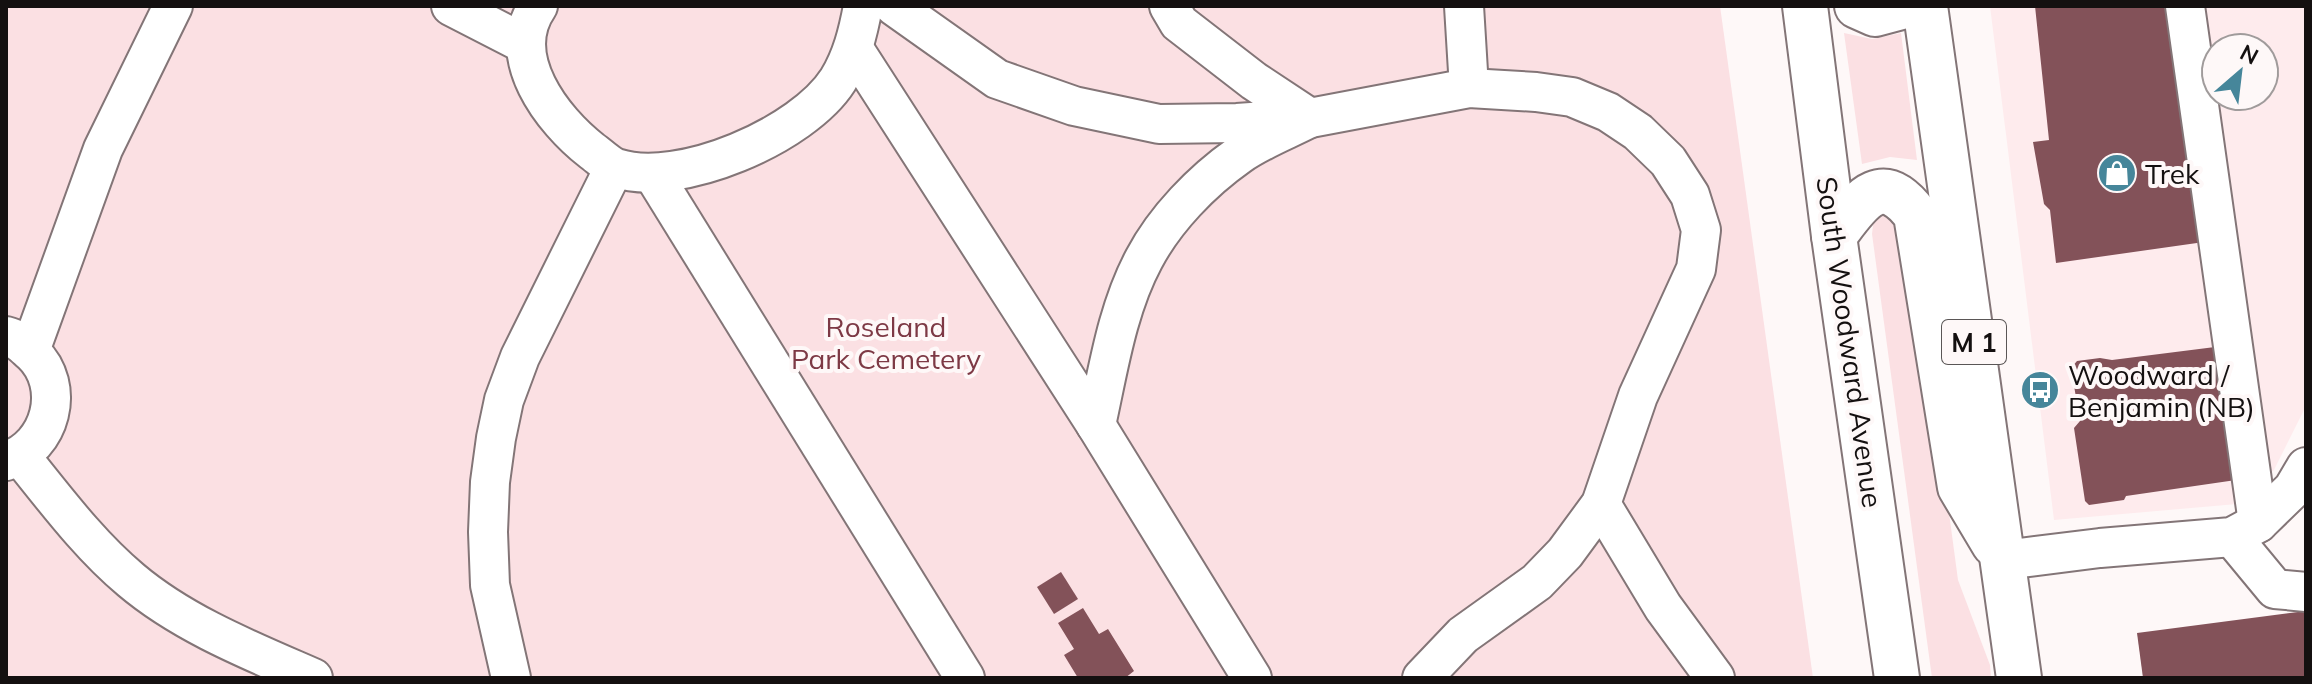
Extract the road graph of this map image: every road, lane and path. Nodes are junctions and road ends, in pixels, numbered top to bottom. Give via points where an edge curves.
1 (173, 6) edge
2 (451, 6) edge
3 (538, 6) edge
4 (863, 6) edge
5 (894, 6) edge
6 (1169, 6) edge
7 (1464, 6) edge
8 (1805, 6) edge
9 (1857, 6) edge
10 (1905, 6) edge
11 (1925, 6) edge
12 (2185, 6) edge
13 (525, 44) junction
14 (854, 49) junction
15 (1469, 88) junction
16 (1310, 118) junction
17 (614, 168) junction
18 (653, 174) junction
19 (1834, 236) junction
20 (18, 344) edge
21 (1096, 425) junction
22 (14, 459) edge
23 (2305, 472) edge
24 (1601, 504) junction
25 (2245, 530) junction
26 (2004, 560) junction
27 (2306, 592) edge
28 (313, 678) edge
29 (511, 678) edge
30 (965, 678) edge
31 (1252, 678) edge
32 (1422, 678) edge
33 (1715, 678) edge
34 (1897, 678) edge
35 (2019, 678) edge

1 - 20 street via 103,149
2 - 13 street
3 - 13 street
4 - 14 street
5 - 16 street via 997,79 1074,106 1159,124
6 - 16 street via 1179,23
7 - 15 street
8 - 19 main road, South Woodward Avenue
9 - 10 main road via 1875,14
11 - 26 main road, M 1
12 - 25 street
13 - 17 street via 533,78 558,121
14 - 18 street via 836,83 803,115 749,148 697,167
14 - 21 street
15 - 16 street
15 - 24 street via 1572,97 1608,112 1668,161 1690,195 1701,230 1696,269 1638,396
16 - 21 street via 1241,154 1201,186 1167,226 1144,259 1120,325
17 - 18 street
17 - 29 street via 520,357 496,438 490,482 490,585
18 - 30 street
19 - 26 main road via 1863,197 1875,191 1905,200 1916,215 1960,487
19 - 34 main road, South Woodward Avenue
20 - 22 street via 43,363 53,396 45,431
21 - 31 street
22 - 28 street via 131,580 187,618
23 - 25 street
24 - 32 street via 1537,582 1463,635
24 - 33 street via 1663,607
25 - 26 street
25 - 27 street via 2275,589
26 - 35 main road, M 1

